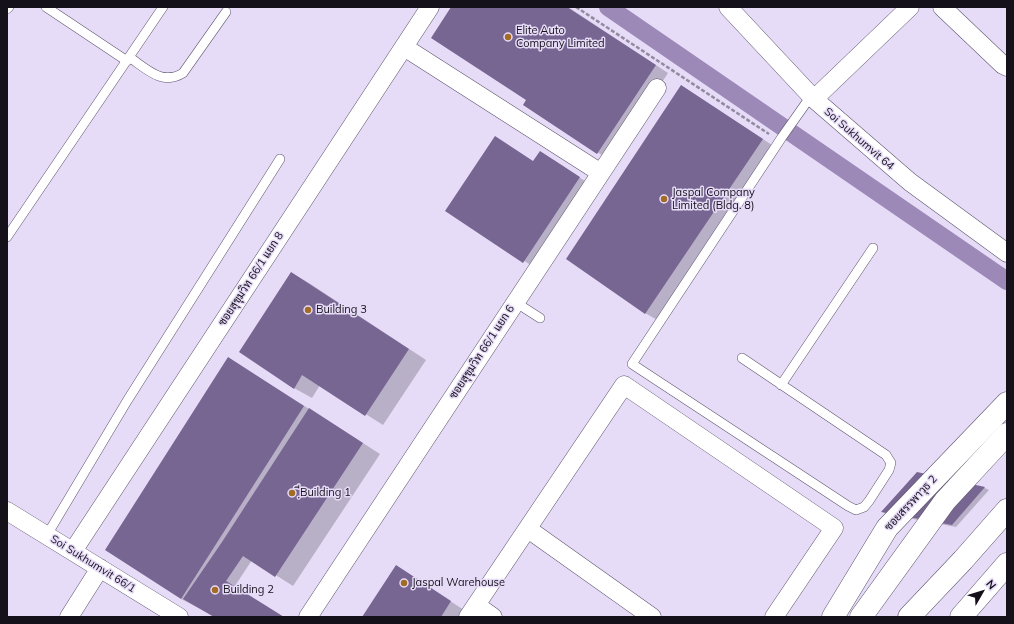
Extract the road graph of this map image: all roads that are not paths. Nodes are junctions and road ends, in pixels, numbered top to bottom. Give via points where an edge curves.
1 (46, 7) edge
2 (163, 7) edge
3 (430, 7) edge
4 (728, 7) edge
5 (910, 7) edge
6 (942, 7) edge
7 (226, 12) dead end
8 (404, 47) junction
9 (128, 59) junction
10 (1007, 67) edge
11 (657, 88) dead end
12 (812, 98) junction
13 (280, 159) dead end
14 (601, 173) junction
15 (7, 237) edge
16 (873, 248) dead end
17 (1007, 253) edge
18 (515, 302) junction
19 (540, 318) dead end
20 (742, 358) dead end
21 (781, 385) junction
22 (1007, 403) edge
23 (1007, 434) edge
24 (1007, 510) edge
25 (7, 511) edge
26 (1007, 518) edge
27 (528, 529) junction
28 (47, 535) junction
29 (73, 551) junction
30 (1007, 564) edge
31 (100, 568) junction
32 (1007, 583) edge
33 (472, 611) edge
34 (69, 617) edge
35 (179, 617) edge
36 (308, 617) edge
37 (493, 617) edge
38 (652, 617) edge
39 (774, 617) edge
40 (833, 617) edge
41 (861, 617) edge
42 (909, 617) edge
43 (918, 617) edge
44 (961, 617) edge
45 (978, 617) edge

1 - 9 lane
2 - 9 lane
3 - 8 street, ซอยสุขุมวิท 66/1 แยก 8
4 - 12 street, Soi Sukhumvit 64
5 - 12 street
6 - 10 street
7 - 9 lane via 184,73 176,78 159,77
8 - 14 street
8 - 29 street, ซอยสุขุมวิท 66/1 แยก 8
9 - 15 lane
11 - 14 street, ซอยสุขุมวิท 66/1 แยก 6
12 - 17 street, Soi Sukhumvit 64 via 910,182
12 - 21 lane via 781,139 632,364 848,506 856,510 864,507 889,470 890,463 886,455
13 - 28 lane via 127,401
14 - 18 street, ซอยสุขุมวิท 66/1 แยก 6
16 - 21 lane
18 - 19 lane
18 - 36 street, ซอยสุขุมวิท 66/1 แยก 6
20 - 21 lane
22 - 40 main road, ซอยสรรพาวุธ 2 via 887,528
23 - 41 main road via 945,501
24 - 42 main road
25 - 28 street, Soi Sukhumvit 66/1
26 - 43 main road via 975,557
27 - 33 street
27 - 38 street
27 - 39 street via 624,386 834,528
28 - 29 street, Soi Sukhumvit 66/1
29 - 31 street, Soi Sukhumvit 66/1
30 - 44 main road
31 - 34 street
31 - 35 street, Soi Sukhumvit 66/1
32 - 45 main road
33 - 37 street

